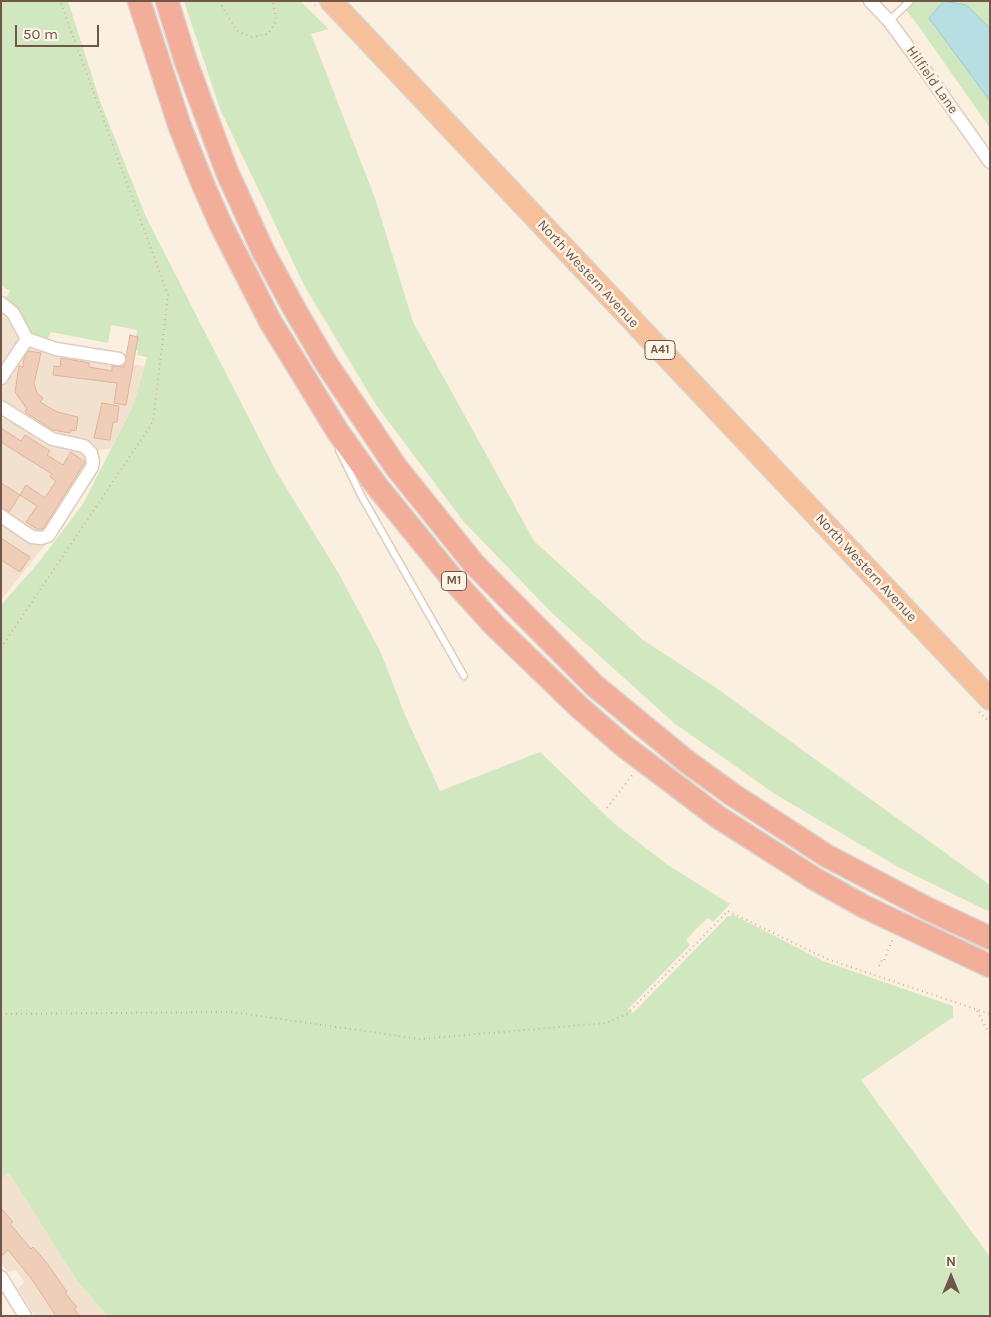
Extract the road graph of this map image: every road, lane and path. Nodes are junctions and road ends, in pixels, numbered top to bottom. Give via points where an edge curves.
1 (60, 1) edge
2 (139, 1) edge
3 (167, 1) edge
4 (220, 1) edge
5 (274, 1) edge
6 (330, 1) edge
7 (870, 1) edge
8 (910, 1) edge
9 (889, 21) junction
10 (990, 162) edge
11 (1, 303) edge
12 (26, 338) junction
13 (119, 358) dead end
14 (302, 377) junction
15 (1, 378) edge
16 (1, 406) edge
17 (332, 437) dead end
18 (336, 445) dead end
19 (1, 516) edge
20 (1, 648) edge
21 (464, 676) dead end
22 (990, 699) edge
23 (644, 761) junction
24 (607, 808) dead end
25 (990, 938) edge
26 (891, 942) dead end
27 (879, 966) dead end
28 (990, 966) edge
29 (977, 1011) junction
30 (1, 1014) edge
31 (990, 1014) edge
32 (990, 1034) edge
33 (1, 1277) edge
34 (25, 1316) edge

1 - 20 path via 168,295 153,422
2 - 14 highway, M1 via 180,128 206,191 266,313
3 - 25 highway, M1 via 226,172 295,310 396,467 474,564 595,686 733,795 836,860
4 - 5 path via 237,31 244,36 260,38 268,34 276,21
6 - 22 highway, North Western Avenue / A41
7 - 9 street, Hilfield Lane
8 - 9 lane
9 - 10 street, Hilfield Lane
11 - 12 street via 13,313
12 - 13 street via 56,349
12 - 15 street
14 - 17 lane
14 - 23 highway, M1 via 376,485 455,582 494,625 579,707
16 - 19 street via 52,439 84,446 93,462 48,536 32,537
18 - 21 lane
23 - 24 path
23 - 28 highway, M1 via 718,817 814,879 916,933
26 - 27 path via 884,962 882,960
29 - 30 path via 827,959 728,911 627,1014 606,1023 420,1039 232,1012
29 - 31 path
29 - 32 path
33 - 34 street

